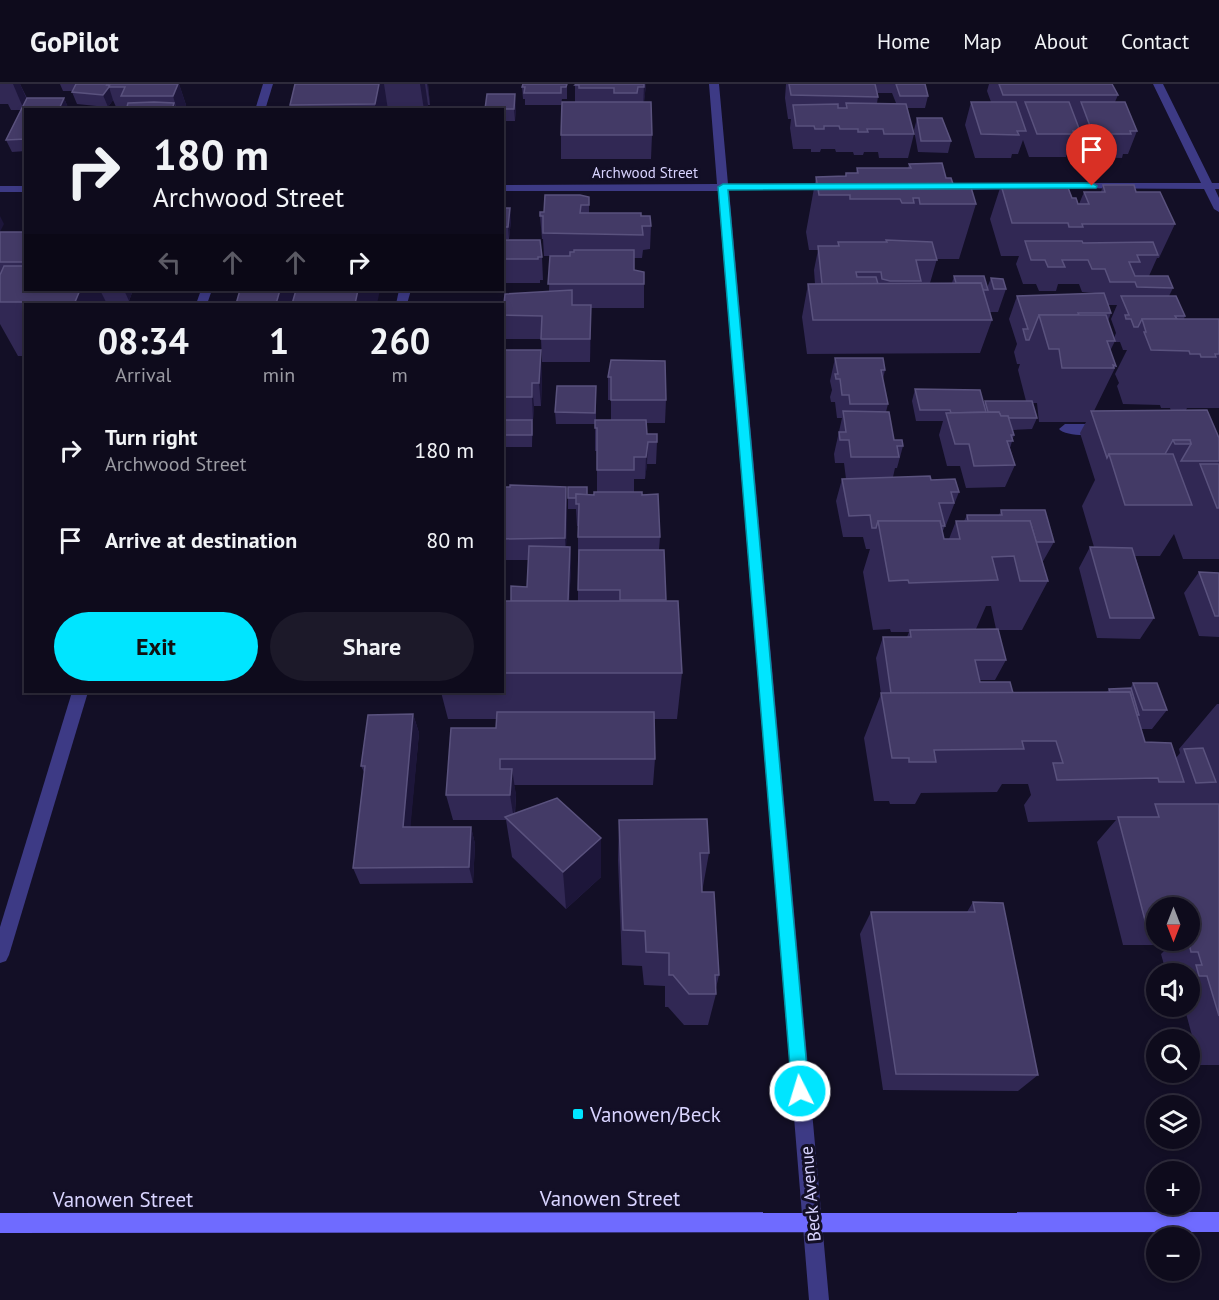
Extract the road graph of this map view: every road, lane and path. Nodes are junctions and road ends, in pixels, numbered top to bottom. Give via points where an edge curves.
1 (268, 84) edge
2 (714, 84) edge
3 (1158, 84) edge
4 (261, 108) edge
5 (1214, 186) edge
6 (723, 187) junction
7 (842, 187) edge
8 (936, 187) edge
9 (504, 188) edge
10 (0, 189) edge
11 (24, 189) edge
12 (1219, 209) edge
13 (1065, 429) dead end
14 (1113, 429) edge
15 (80, 693) edge
16 (0, 955) edge
17 (812, 1221) junction
18 (1219, 1222) edge
19 (0, 1223) edge
20 (819, 1300) edge

1 - 4 street
2 - 6 street, Beck Avenue
3 - 5 street
5 - 8 street
5 - 12 street
6 - 7 street, Archwood Street
6 - 9 street, Archwood Street
6 - 17 street, Beck Avenue
10 - 11 street
13 - 14 street
15 - 16 street
17 - 18 main road, Vanowen Street
17 - 19 main road, Vanowen Street
17 - 20 street, Beck Avenue

